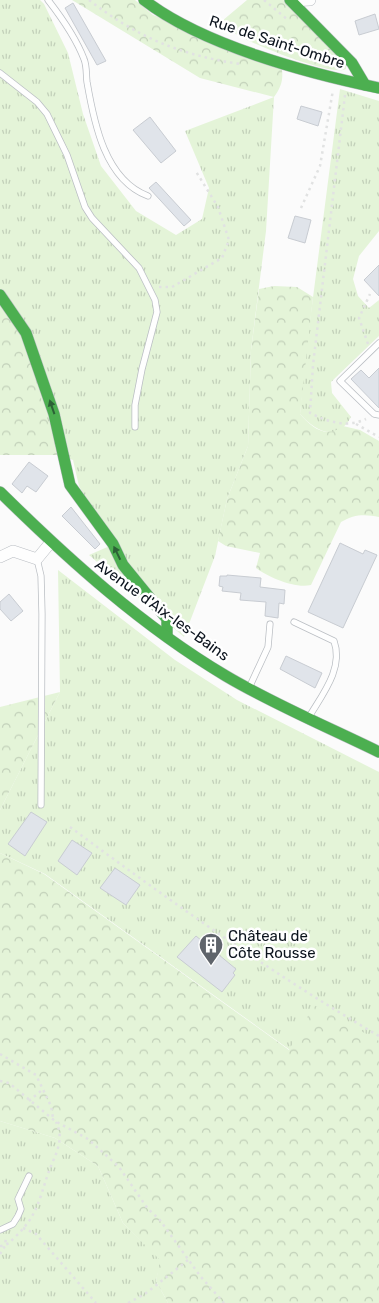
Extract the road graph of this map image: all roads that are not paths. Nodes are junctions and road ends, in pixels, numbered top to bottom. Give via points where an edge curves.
1 (48, 0) edge
2 (144, 0) edge
3 (310, 0) edge
4 (291, 1) edge
5 (0, 73) edge
6 (365, 86) junction
7 (379, 88) edge
8 (148, 196) dead end
9 (0, 294) edge
10 (379, 344) edge
11 (377, 415) edge
12 (135, 427) dead end
13 (0, 492) edge
14 (51, 542) junction
15 (0, 556) edge
16 (37, 559) junction
17 (294, 622) dead end
18 (270, 624) dead end
19 (167, 636) junction
20 (249, 688) junction
21 (308, 718) junction
22 (379, 752) edge
23 (41, 805) dead end
24 (28, 1176) dead end
25 (3, 1229) edge

1 - 8 lane via 85,61 97,127 108,158 136,192
2 - 6 street, Rue de Saint-Ombre via 177,23 197,32
3 - 4 street
4 - 6 street via 352,64
5 - 12 lane via 47,114 67,155 85,207 139,268 150,287 157,312 140,378
6 - 7 street, Rue de Saint-Ombre
19 -> 9 street via 167,619 123,565 113,544 70,485 54,414 26,333
10 - 11 lane via 340,381
13 - 14 street, Avenue d'Aix-les-Bains
14 - 16 street
14 - 19 street, Avenue d'Aix-les-Bains via 88,576
15 - 16 street via 13,551
16 - 23 lane via 42,614
17 - 21 lane via 334,641 337,650 334,672
18 - 20 lane via 268,646
19 - 20 street, Avenue d'Aix-les-Bains
20 - 21 street, Avenue d'Aix-les-Bains
21 - 22 street, Avenue d'Aix-les-Bains
24 - 25 lane via 18,1199 21,1209 13,1224

